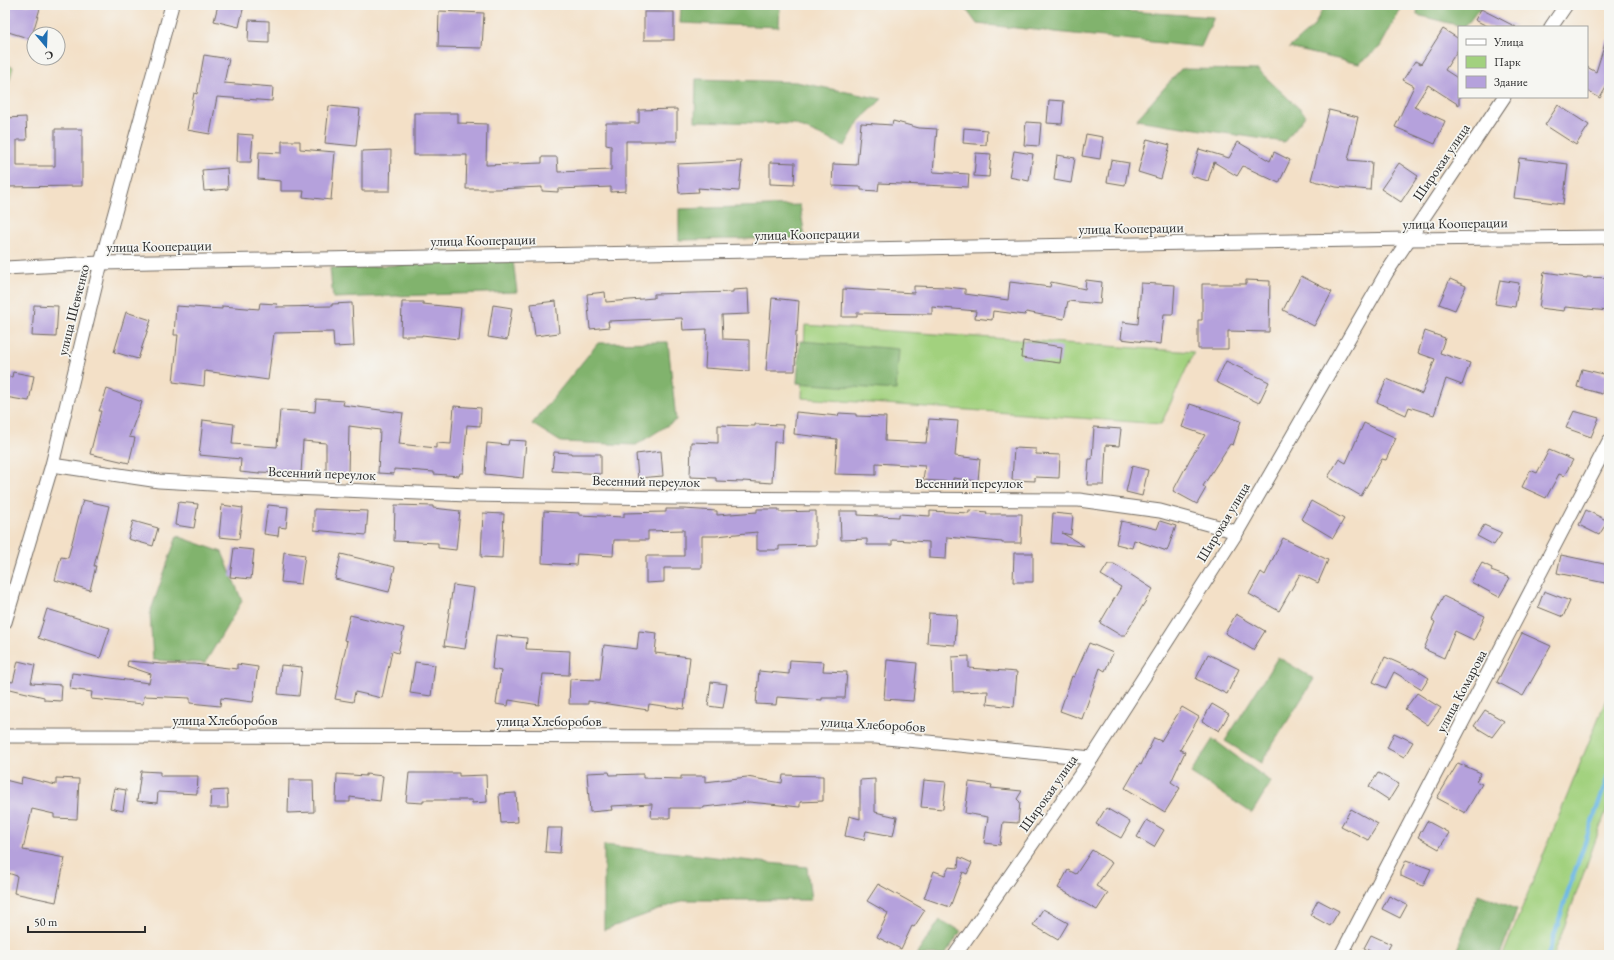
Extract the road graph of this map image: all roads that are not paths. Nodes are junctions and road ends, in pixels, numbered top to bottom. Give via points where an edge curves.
1 (172, 5) edge
2 (1566, 5) edge
3 (1552, 26) edge
4 (1503, 98) edge
5 (1609, 237) edge
6 (1408, 239) junction
7 (101, 263) junction
8 (5, 268) edge
9 (1609, 441) edge
10 (52, 465) junction
11 (1237, 532) junction
12 (5, 622) edge
13 (5, 736) edge
14 (1092, 758) junction
15 (955, 955) edge
16 (1341, 955) edge

1 - 7 street, улица Шевченко
2 - 3 street
4 - 6 street, Широкая улица
5 - 6 street, улица Кооперации
6 - 7 street, улица Кооперации
6 - 11 street, Широкая улица
7 - 8 street, улица Кооперации
7 - 10 street, улица Шевченко
9 - 16 street, улица Комарова
10 - 11 street, Весенний переулок via 160,481 468,494 1079,500 1160,511
10 - 12 street, улица Шевченко
11 - 14 street, Широкая улица
13 - 14 street, улица Хлеборобов via 876,737
14 - 15 street, Широкая улица

